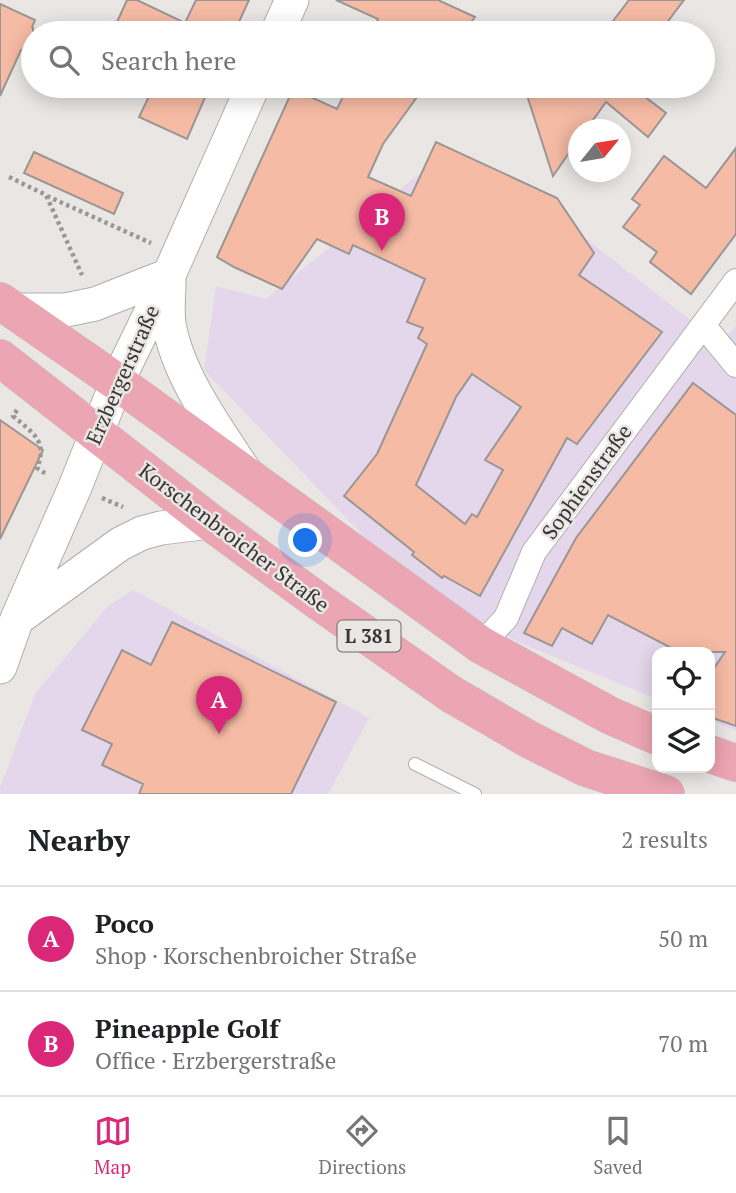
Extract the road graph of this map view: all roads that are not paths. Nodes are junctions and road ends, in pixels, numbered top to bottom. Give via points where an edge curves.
1 (292, 0) edge
2 (282, 21) edge
3 (248, 98) edge
4 (174, 265) junction
5 (736, 281) edge
6 (5, 305) edge
7 (703, 325) junction
8 (0, 358) edge
9 (736, 365) edge
10 (117, 382) junction
11 (97, 435) junction
12 (249, 478) junction
13 (210, 523) junction
14 (8, 616) edge
15 (481, 645) junction
16 (0, 667) edge
17 (652, 734) edge
18 (715, 756) edge
19 (736, 763) edge
20 (415, 764) dead end
21 (593, 781) edge
22 (475, 794) edge
23 (666, 794) edge

1 - 2 main road
3 - 4 main road, Erzbergerstraße
4 - 6 main road via 95,304 66,310
4 - 10 main road, Erzbergerstraße
4 - 12 main road via 169,321 175,349
5 - 7 street, Sophienstraße
6 - 10 main road, L 381
7 - 9 street
7 - 15 street, Sophienstraße via 534,552 506,618
8 - 11 main road, Korschenbroicher Straße / L 381
10 - 11 main road, Erzbergerstraße
10 - 12 main road, L 381
11 - 13 main road, Korschenbroicher Straße / L 381
11 - 14 main road, Erzbergerstraße
12 - 15 main road, L 381
13 - 14 main road via 142,533
13 - 21 main road, Korschenbroicher Straße / L 381 via 451,694
14 - 16 main road, Erzbergerstraße
15 - 17 main road, L 381
18 - 19 main road
20 - 22 lane
21 - 23 main road, Korschenbroicher Straße / L 381

